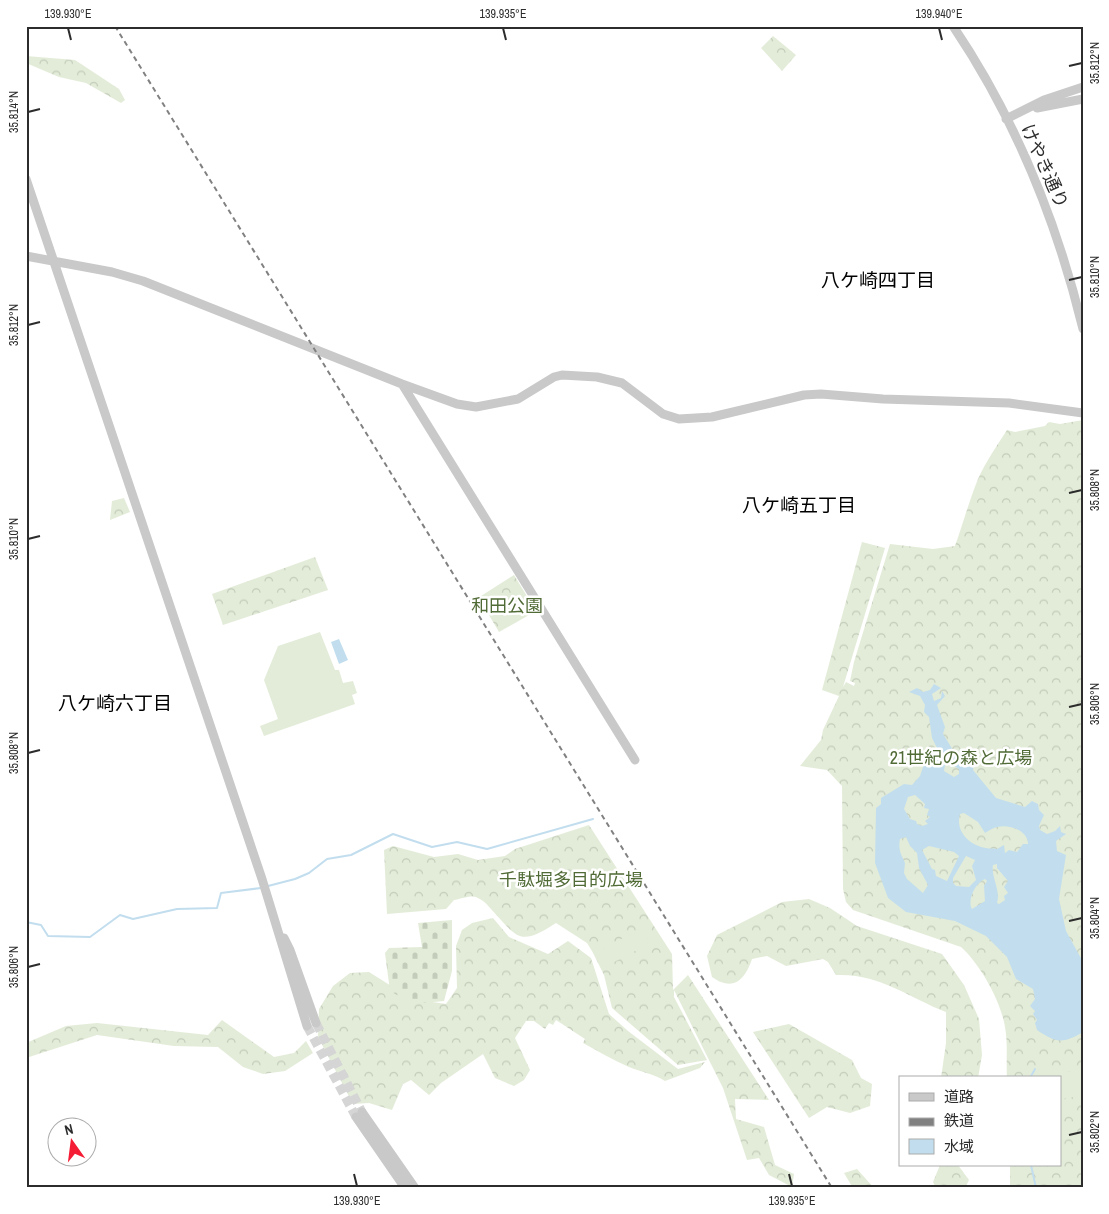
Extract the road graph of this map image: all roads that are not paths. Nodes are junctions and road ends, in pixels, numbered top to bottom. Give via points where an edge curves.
1 (953, 26) edge
2 (1083, 88) edge
3 (1083, 98) edge
4 (1008, 122) junction
5 (26, 179) edge
6 (26, 256) edge
7 (54, 260) junction
8 (1083, 329) edge
9 (402, 384) junction
10 (1083, 413) edge
11 (635, 760) dead end
12 (312, 1025) tunnel mouth
13 (405, 1188) edge
14 (415, 1188) edge

1 - 4 street, けやき通り
2 - 4 street via 1044,100
3 - 4 street via 1038,108
4 - 8 street, けやき通り via 1050,218
5 - 7 street
6 - 7 street
7 - 9 street via 143,281
7 - 12 street
9 - 10 street via 457,404 476,407 518,399 562,375 597,377 622,383 663,414 679,419 712,417 804,395 821,394 1008,403
9 - 11 street
13 - 14 street via 359,1114

